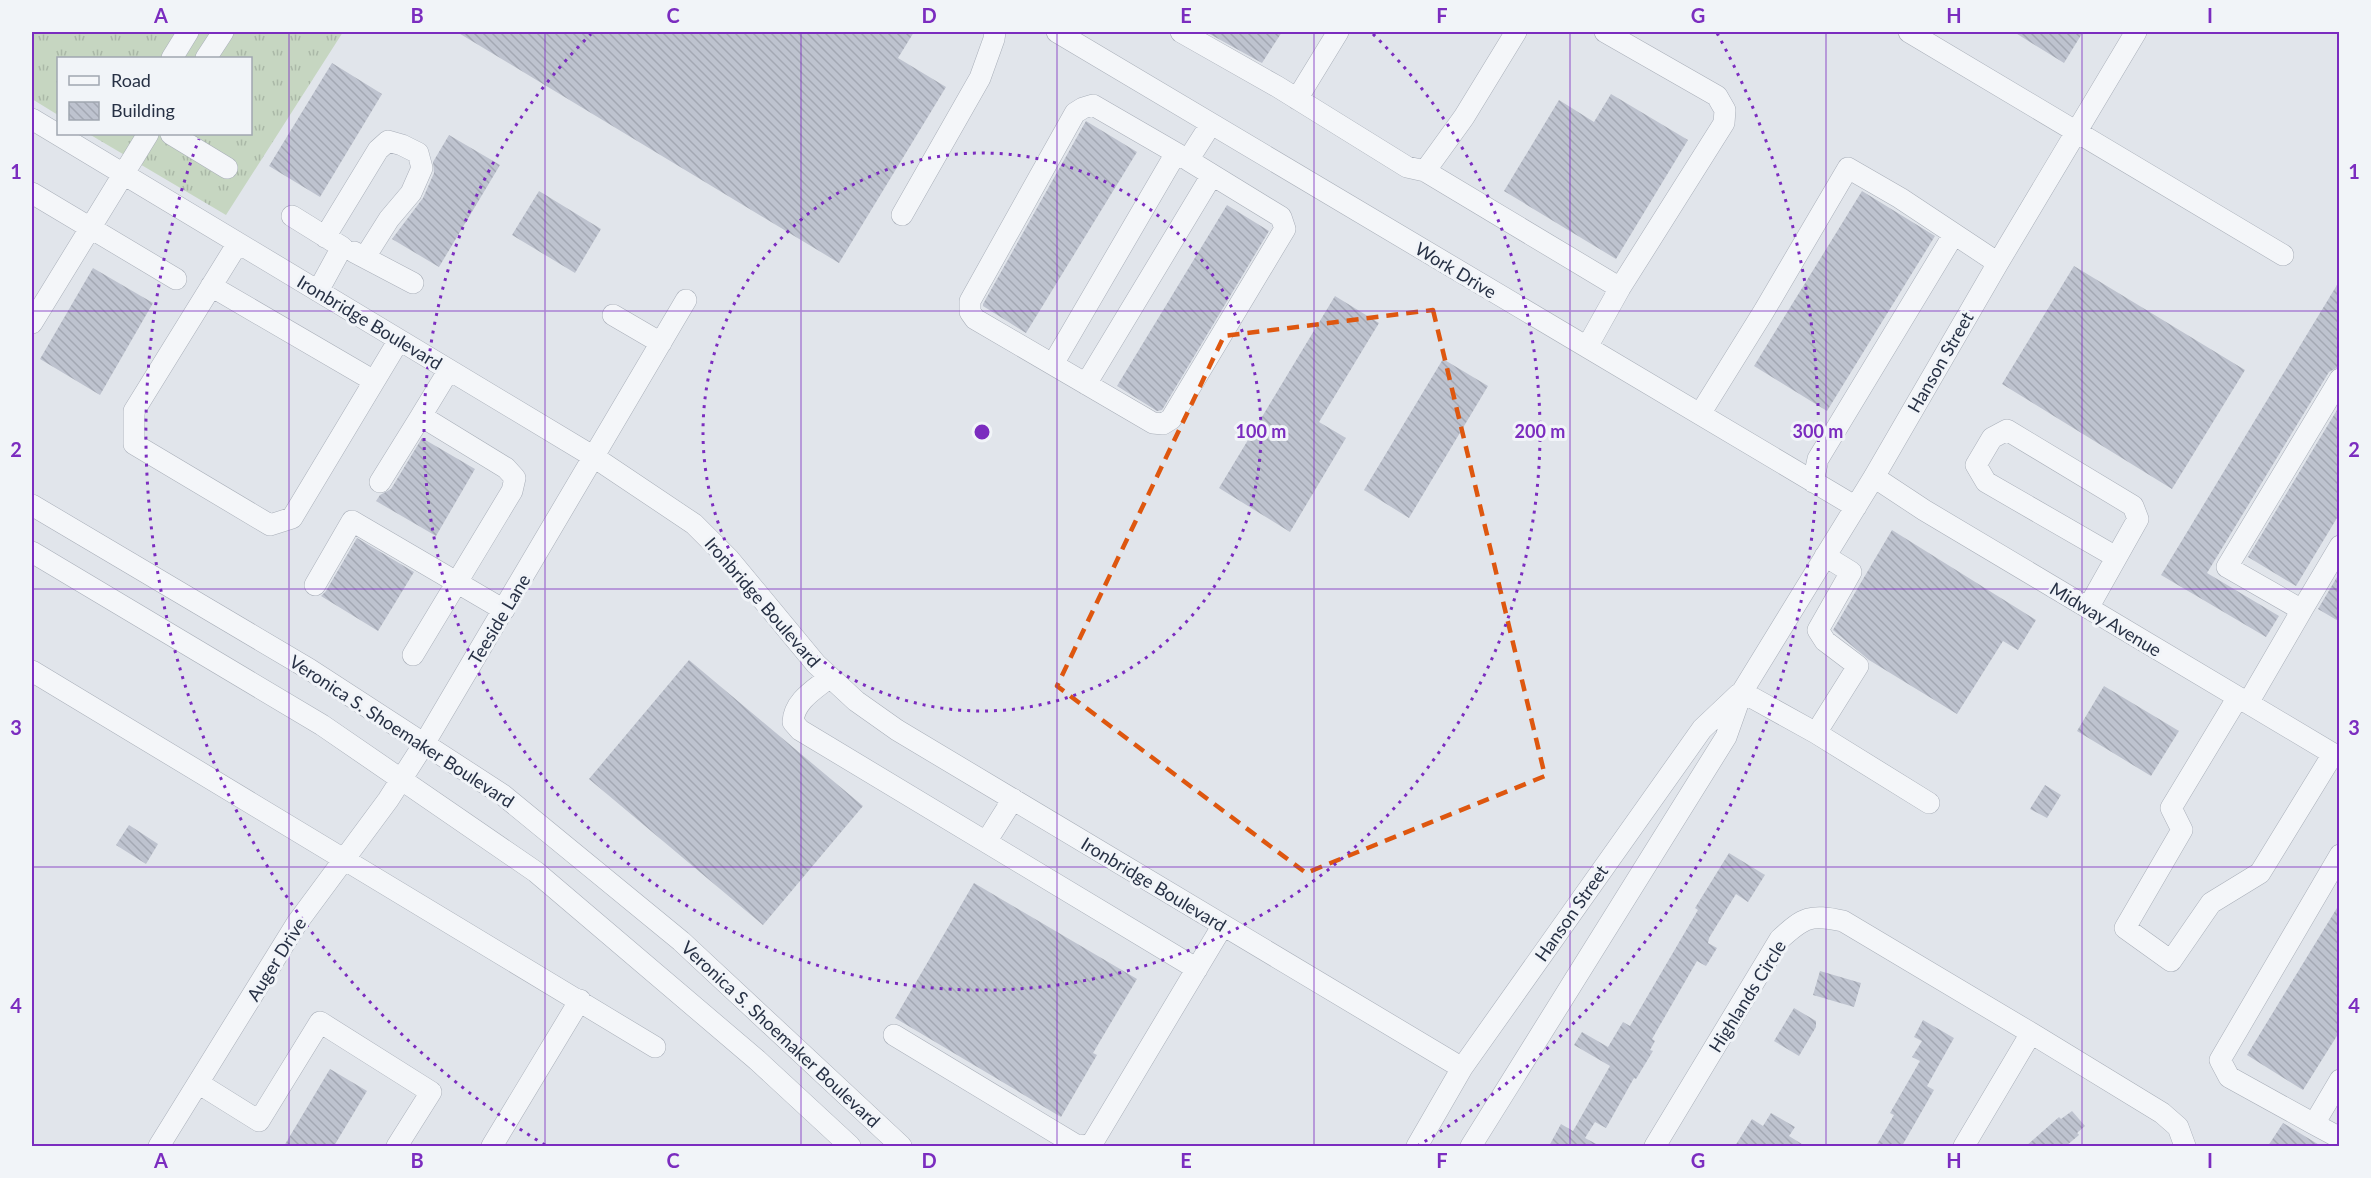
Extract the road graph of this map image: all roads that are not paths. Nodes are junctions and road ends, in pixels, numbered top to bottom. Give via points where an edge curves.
1 (188, 32) edge
2 (223, 32) edge
3 (1181, 32) edge
4 (1338, 32) edge
5 (1516, 32) edge
6 (1605, 32) edge
7 (1909, 32) edge
8 (2136, 32) edge
9 (1062, 33) edge
10 (991, 34) edge
11 (173, 57) edge
12 (207, 57) edge
13 (1297, 99) junction
14 (32, 119) edge
15 (1211, 124) junction
16 (2076, 131) junction
17 (57, 134) edge
18 (58, 135) edge
19 (147, 135) edge
20 (173, 135) edge
21 (1182, 156) junction
22 (227, 168) dead end
23 (1425, 171) junction
24 (123, 174) junction
25 (1212, 175) junction
26 (32, 193) edge
27 (902, 214) dead end
28 (292, 216) dead end
29 (90, 228) junction
30 (1954, 234) junction
31 (333, 242) junction
32 (238, 243) junction
33 (2283, 255) dead end
34 (365, 257) junction
35 (1998, 263) junction
36 (176, 279) dead end
37 (413, 283) dead end
38 (211, 286) junction
39 (1620, 288) junction
40 (318, 291) junction
41 (686, 300) dead end
42 (613, 315) dead end
43 (32, 323) edge
44 (399, 340) junction
45 (661, 343) junction
46 (1587, 347) junction
47 (1053, 364) junction
48 (449, 370) junction
49 (2340, 379) edge
50 (374, 381) junction
51 (1086, 384) junction
52 (1700, 414) junction
53 (421, 416) junction
54 (594, 457) junction
55 (1874, 477) junction
56 (380, 482) dead end
57 (1813, 482) junction
58 (32, 505) edge
59 (1856, 507) junction
60 (2340, 546) edge
61 (32, 552) edge
62 (1825, 556) junction
63 (2116, 557) junction
64 (457, 582) junction
65 (315, 585) dead end
66 (2088, 608) junction
67 (504, 609) junction
68 (2302, 610) junction
69 (413, 655) dead end
70 (830, 677) junction
71 (34, 679) edge
72 (1742, 692) junction
73 (2243, 700) junction
74 (1816, 734) junction
75 (424, 744) junction
76 (2337, 756) edge
77 (402, 779) junction
78 (1013, 799) junction
79 (1929, 803) dead end
80 (986, 842) junction
81 (2340, 855) edge
82 (345, 859) junction
83 (1223, 925) junction
84 (1197, 969) junction
85 (580, 1000) junction
86 (2031, 1033) junction
87 (894, 1035) dead end
88 (655, 1047) dead end
89 (1462, 1068) junction
90 (2340, 1080) edge
91 (198, 1083) junction
92 (2314, 1124) junction
93 (2340, 1138) edge
94 (159, 1146) edge
95 (397, 1146) edge
96 (492, 1146) edge
97 (850, 1146) edge
98 (901, 1146) edge
99 (1417, 1146) edge
100 (1471, 1146) edge
101 (1655, 1146) edge
102 (1964, 1146) edge
103 (2185, 1146) edge

1 - 11 street
2 - 12 street
3 - 13 street
4 - 13 street
5 - 23 street via 1464,117
6 - 39 street via 1718,96 1725,110 1724,123
7 - 16 street
8 - 16 street, Hanson Street
9 - 15 street, Work Drive
10 - 27 street via 980,78
13 - 23 street via 1407,167
14 - 17 street, Ironbridge Boulevard
15 - 21 street
15 - 46 street, Work Drive
16 - 33 street
16 - 35 street, Hanson Street
18 - 24 street, Ironbridge Boulevard
19 - 24 street
20 - 22 street
21 - 25 street
21 - 47 street
21 - 47 street via 1093,105 1075,113 970,301 975,319
23 - 39 street
24 - 29 street
24 - 32 street, Ironbridge Boulevard
25 - 51 street
25 - 51 street via 1281,217 1285,229 1171,419 1163,424 1153,423
26 - 29 street
28 - 31 street
29 - 36 street
29 - 43 street
30 - 35 street
30 - 52 street via 1848,168
30 - 57 street via 1818,459
31 - 34 street
31 - 34 street via 378,150 388,141 402,145 418,153 422,168 411,193
31 - 40 street
32 - 38 street
32 - 40 street, Ironbridge Boulevard
34 - 37 street
35 - 55 street, Hanson Street
38 - 50 street
38 - 50 street via 134,411 134,444 270,525 292,518
39 - 46 street
40 - 44 street, Ironbridge Boulevard
41 - 45 street, Teeside Lane
42 - 45 street
44 - 48 street, Ironbridge Boulevard
44 - 50 street
45 - 54 street, Teeside Lane
46 - 52 street, Work Drive
47 - 51 street
48 - 53 street
48 - 54 street, Ironbridge Boulevard
49 - 68 street via 2227,567
52 - 57 street, Work Drive
53 - 56 street
53 - 64 street via 506,468 515,478 512,491
54 - 67 street, Teeside Lane
54 - 70 street, Ironbridge Boulevard via 694,524
55 - 59 street, Hanson Street
55 - 66 street, Midway Avenue
57 - 59 street, Work Drive
58 - 75 street, Veronica S. Shoemaker Boulevard via 309,669
59 - 62 street, Hanson Street
60 - 68 street
61 - 77 street, Veronica S. Shoemaker Boulevard via 322,725
62 - 72 street, Hanson Street
62 - 74 street via 1851,572 1818,630 1825,641 1858,666
63 - 63 street via 2138,519 2133,506 2007,430 1992,438 1976,465 1986,482
63 - 66 street
64 - 65 street via 352,521
64 - 67 street
64 - 69 street
66 - 73 street, Midway Avenue
67 - 75 street, Teeside Lane
68 - 73 street
70 - 78 street, Ironbridge Boulevard via 897,730
70 - 80 street via 793,710 793,722 800,730
71 - 82 street
72 - 74 street
72 - 89 street, Hanson Street via 1702,729
72 - 100 street, Hanson Street via 1725,737
73 - 76 street, Midway Avenue
73 - 76 street via 2171,808 2182,830 2125,928 2171,961 2211,903 2260,873
74 - 79 street
75 - 77 street, Teeside Lane
75 - 98 street, Veronica S. Shoemaker Boulevard via 503,795 681,941
77 - 82 street, Auger Drive
77 - 97 street, Veronica S. Shoemaker Boulevard via 536,872 757,1060
78 - 80 street
78 - 83 street, Ironbridge Boulevard
80 - 84 street
81 - 92 street via 2220,1060 2229,1077
82 - 85 street
82 - 91 street, Auger Drive via 297,923
83 - 84 street
83 - 89 street, Ironbridge Boulevard
84 - 87 street via 1094,1142 1086,1146 1076,1145
85 - 88 street
85 - 96 street
86 - 101 street, Highlands Circle via 1843,921 1820,916 1799,922 1780,939
86 - 102 street
86 - 103 street, Highlands Circle via 2162,1113 2178,1127
89 - 99 street, Hanson Street
90 - 92 street
91 - 94 street, Auger Drive
91 - 95 street via 259,1121 320,1022 431,1092
92 - 93 street

